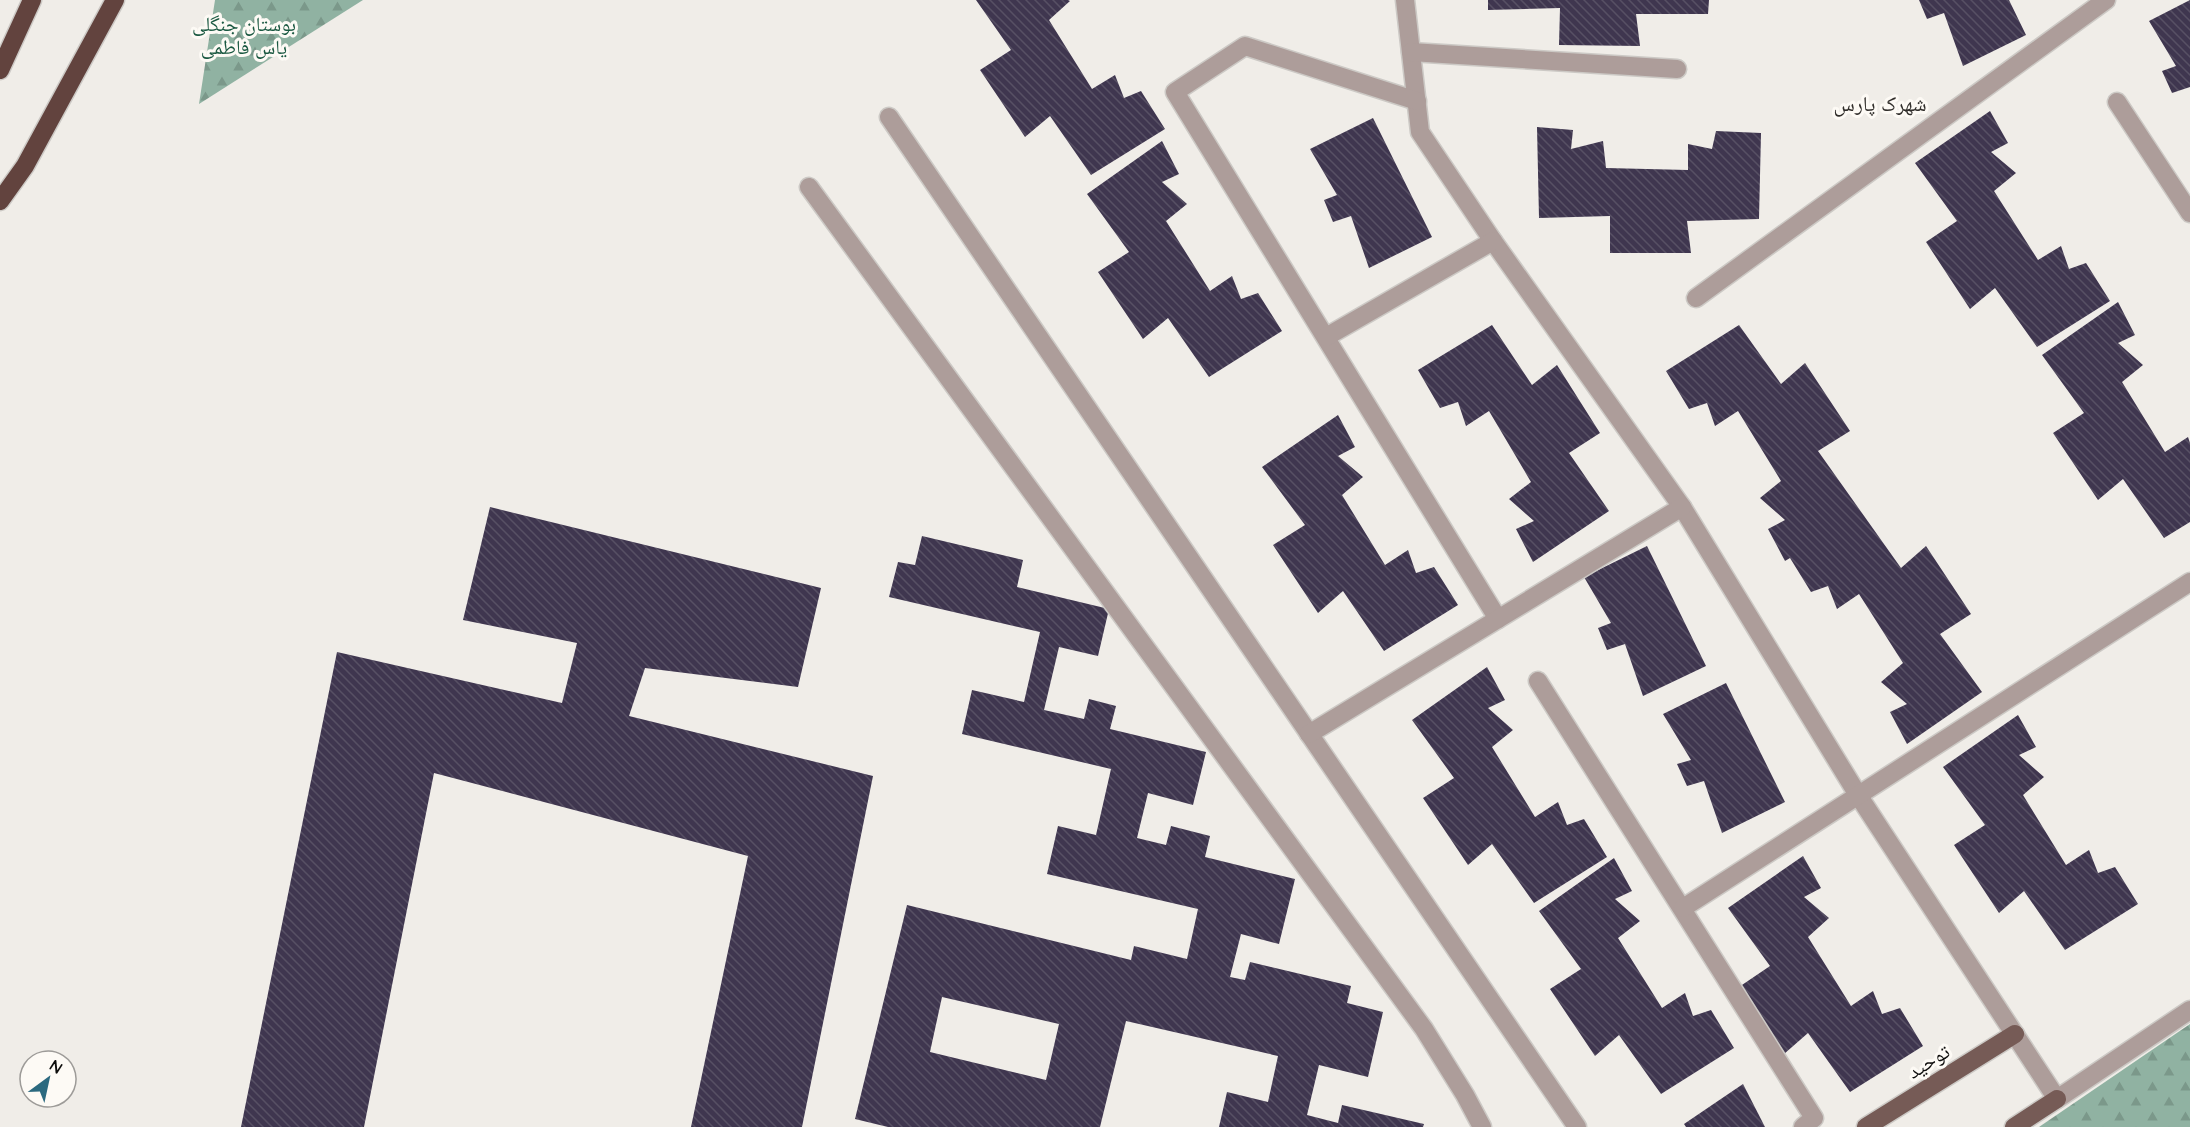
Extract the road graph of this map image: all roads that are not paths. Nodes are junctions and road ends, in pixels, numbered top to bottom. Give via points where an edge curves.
1 (32, 0) edge
2 (115, 0) edge
3 (1405, 0) edge
4 (2106, 0) edge
5 (1411, 52) junction
6 (1677, 69) dead end
7 (0, 70) edge
8 (1417, 101) junction
9 (2116, 102) dead end
10 (889, 117) dead end
11 (809, 187) dead end
12 (0, 201) edge
13 (2190, 213) edge
14 (1493, 241) junction
15 (1696, 297) dead end
16 (1326, 337) junction
17 (1682, 507) junction
18 (2190, 582) edge
19 (1498, 618) junction
20 (1538, 681) dead end
21 (1309, 734) junction
22 (1858, 795) junction
23 (1683, 908) junction
24 (2190, 1010) edge
25 (2015, 1034) junction
26 (2057, 1099) junction
27 (1482, 1127) edge
28 (1577, 1127) edge
29 (1803, 1127) edge
30 (1866, 1127) edge
31 (2014, 1127) edge

1 - 7 highway
2 - 12 highway via 25,166
3 - 5 street
4 - 15 street
5 - 6 street
5 - 8 street
8 - 14 street via 1420,132
8 - 16 street via 1245,46 1174,92
9 - 13 street
10 - 21 street
11 - 27 street via 1424,1029
14 - 16 street
14 - 17 street
16 - 19 street
17 - 19 street
17 - 22 street
18 - 22 street
19 - 21 street
20 - 23 street
21 - 28 street
22 - 23 street
22 - 25 street
23 - 29 street via 1815,1118
24 - 26 street
25 - 26 street
25 - 30 main road, توحید
26 - 31 main road

